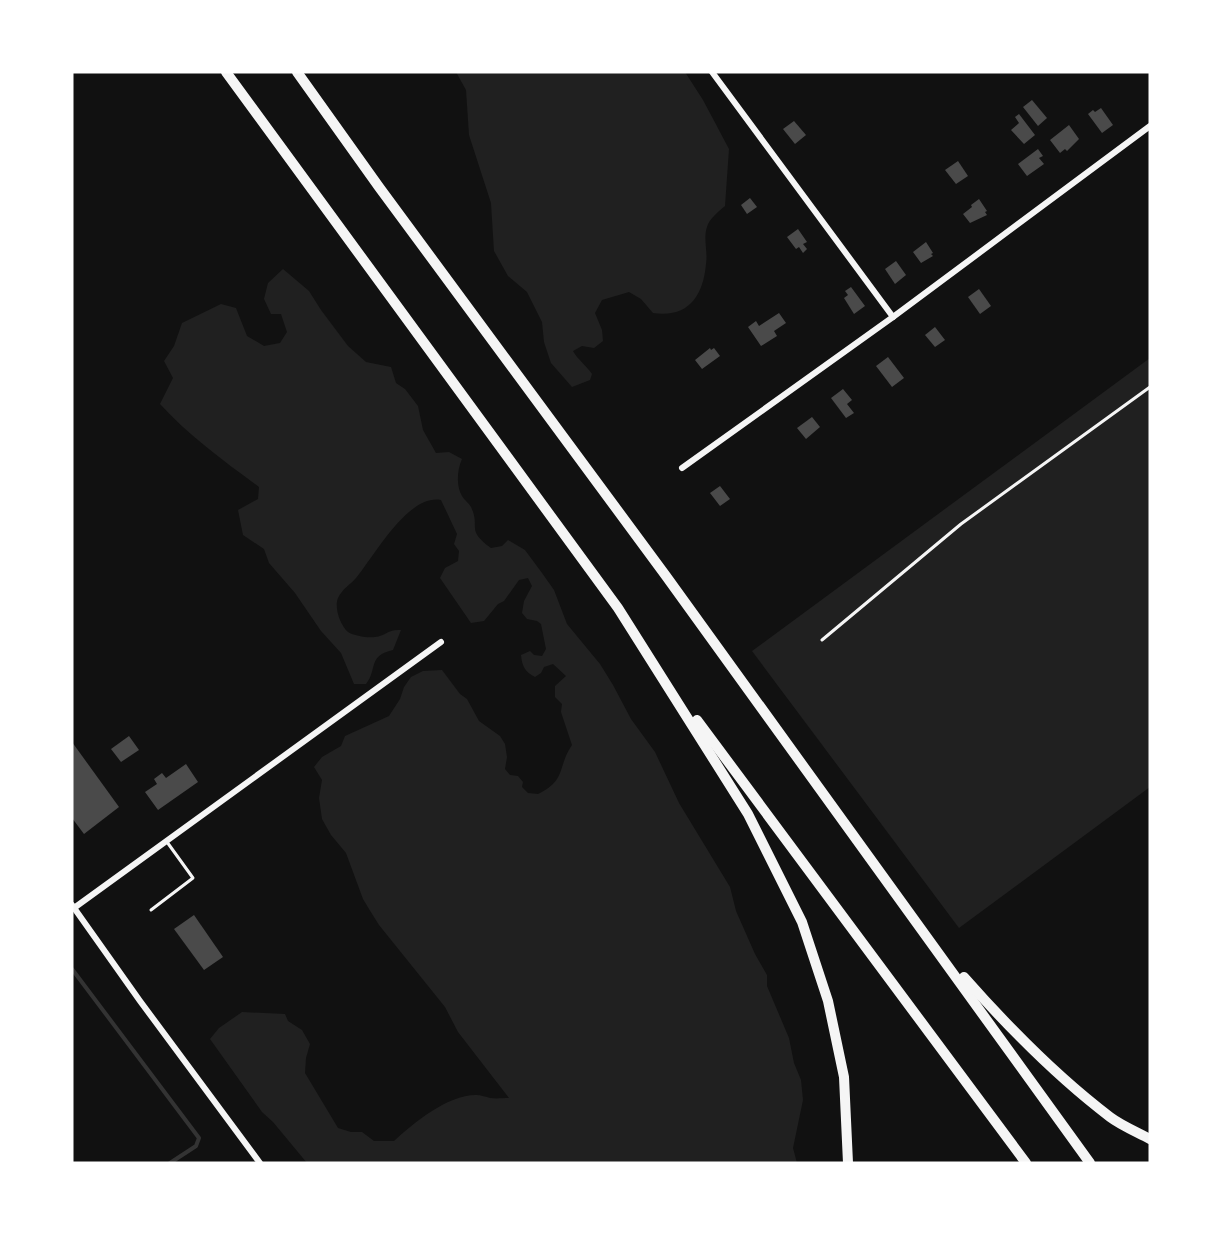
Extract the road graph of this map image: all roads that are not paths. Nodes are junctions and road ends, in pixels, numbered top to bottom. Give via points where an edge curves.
1 (226, 72) edge
2 (297, 72) edge
3 (712, 72) edge
4 (1150, 126) edge
5 (893, 317) junction
6 (1150, 387) edge
7 (682, 468) dead end
8 (822, 640) dead end
9 (441, 642) dead end
10 (650, 657) junction
11 (166, 841) junction
12 (73, 906) edge
13 (151, 910) dead end
14 (926, 934) junction
15 (1150, 1139) edge
16 (260, 1163) edge
17 (848, 1163) edge
18 (1026, 1163) edge
19 (1090, 1163) edge

1 - 10 highway via 574,546
2 - 14 highway
3 - 5 street
4 - 5 street
5 - 7 street
6 - 8 lane via 961,524
9 - 11 street
10 - 17 highway via 748,814 802,922 828,1001 844,1077
10 - 18 highway
11 - 12 street
11 - 13 lane via 193,878
12 - 16 street
14 - 15 highway via 1038,1056 1111,1118
14 - 19 highway

